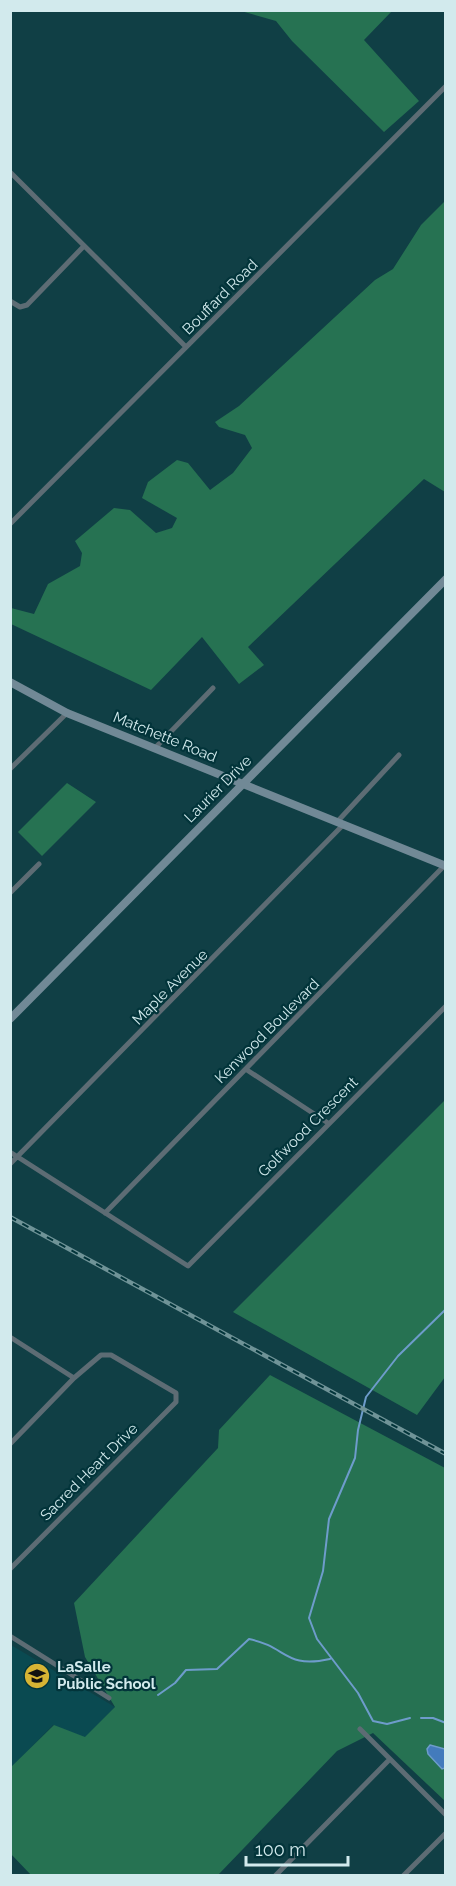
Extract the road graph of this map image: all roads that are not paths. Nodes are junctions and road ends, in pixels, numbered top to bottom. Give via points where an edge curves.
1 (446, 86) edge
2 (10, 172) edge
3 (84, 246) junction
4 (10, 301) edge
5 (186, 347) junction
6 (10, 524) edge
7 (446, 579) edge
8 (10, 682) edge
9 (213, 688) dead end
10 (67, 712) junction
11 (155, 748) junction
12 (399, 755) dead end
13 (10, 769) edge
14 (243, 782) junction
15 (341, 823) junction
16 (39, 864) dead end
17 (445, 865) edge
18 (10, 893) edge
19 (446, 1006) edge
20 (10, 1019) edge
21 (247, 1070) junction
22 (328, 1123) junction
23 (10, 1152) edge
24 (18, 1157) junction
25 (10, 1164) edge
26 (105, 1213) junction
27 (10, 1337) edge
28 (74, 1378) junction
29 (10, 1444) edge
30 (10, 1569) edge
31 (10, 1636) edge
32 (109, 1698) dead end
33 (360, 1729) dead end
34 (390, 1759) junction
35 (446, 1815) edge
36 (446, 1833) edge
37 (275, 1875) edge
38 (404, 1875) edge

1 - 5 street, Bouffard Road
2 - 3 street
3 - 4 street via 27,305 20,307
3 - 5 street
5 - 6 street, Bouffard Road
7 - 14 street, Laurier Drive
8 - 10 street, Matchette Road
9 - 11 street
10 - 11 street, Matchette Road
10 - 13 street
11 - 14 street, Matchette Road
12 - 15 street, Maple Avenue
14 - 15 street, Matchette Road
14 - 20 street, Laurier Drive
15 - 17 street, Matchette Road
15 - 24 street, Maple Avenue
16 - 18 street
17 - 21 street, Kenwood Boulevard
19 - 22 street, Golfwood Crescent
21 - 22 street
21 - 26 street, Kenwood Boulevard
22 - 26 street, Golfwood Crescent via 188,1266
23 - 24 street
24 - 25 street, Maple Avenue
24 - 26 street
27 - 28 street
28 - 29 street
28 - 30 street, Sacred Heart Drive via 97,1357 111,1355 173,1390 176,1402
31 - 32 street
33 - 34 street
34 - 35 street
34 - 37 street
36 - 38 street

